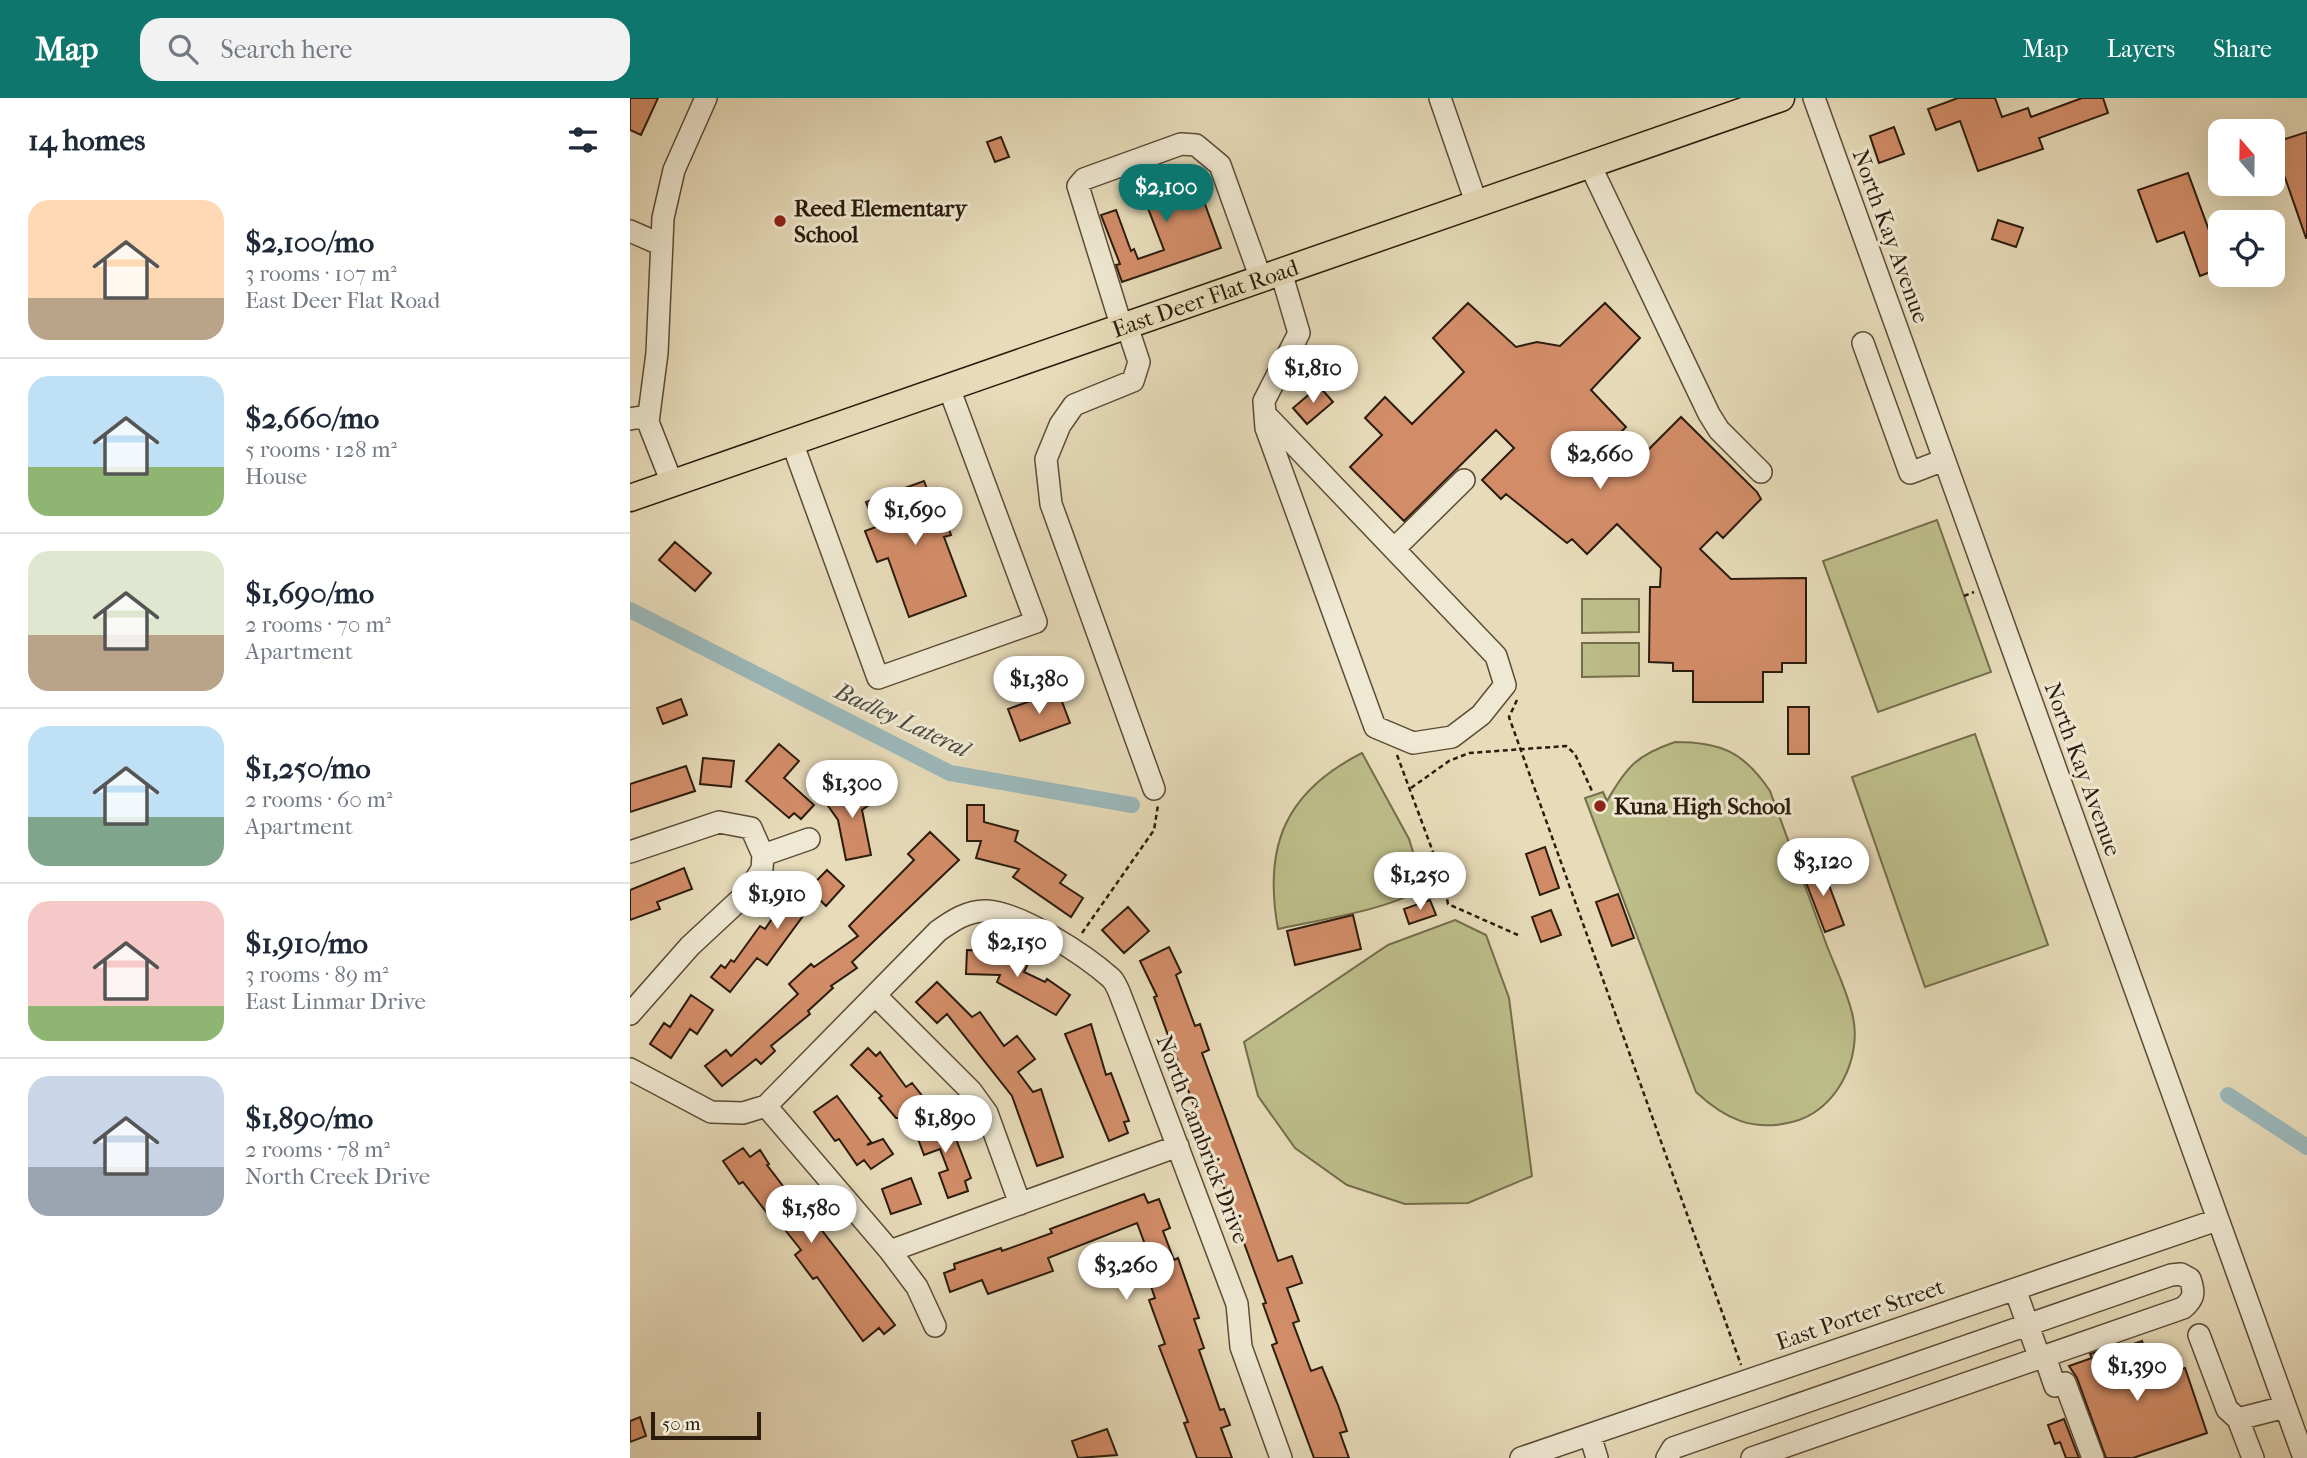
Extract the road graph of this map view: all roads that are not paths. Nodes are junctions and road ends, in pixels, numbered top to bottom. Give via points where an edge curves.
1 (706, 98) edge
2 (1440, 98) edge
3 (1781, 98) edge
4 (1814, 98) edge
5 (1590, 165) junction
6 (1477, 205) junction
7 (630, 231) edge
8 (662, 245) junction
9 (1271, 276) junction
10 (1124, 327) junction
11 (1863, 343) dead end
12 (949, 388) junction
13 (1265, 414) junction
14 (639, 421) edge
15 (792, 442) junction
16 (1944, 460) junction
17 (1761, 472) dead end
18 (1464, 480) dead end
19 (672, 484) junction
20 (630, 498) edge
21 (1394, 549) junction
22 (1156, 793) road end
23 (808, 839) dead end
24 (630, 852) edge
25 (763, 855) junction
26 (876, 996) junction
27 (630, 1014) edge
28 (630, 1069) edge
29 (766, 1106) junction
30 (1178, 1146) junction
31 (1020, 1203) junction
32 (2217, 1220) junction
33 (890, 1251) junction
34 (2015, 1289) junction
35 (2028, 1325) junction
36 (935, 1326) dead end
37 (2199, 1335) dead end
38 (2042, 1358) junction
39 (2285, 1407) junction
40 (2238, 1419) junction
41 (1590, 1434) junction
42 (1281, 1458) edge
43 (1521, 1458) edge
44 (1597, 1458) edge
45 (1667, 1458) edge
46 (1752, 1458) edge
47 (2093, 1458) edge
48 (2253, 1458) edge
49 (2304, 1458) edge

1 - 8 street via 674,170
2 - 6 street
3 - 5 main road, East Deer Flat Road
4 - 16 street, North Kay Avenue
5 - 6 main road, East Deer Flat Road
5 - 17 street via 1709,414
6 - 9 main road, East Deer Flat Road
7 - 8 street
8 - 14 street via 657,353
9 - 10 main road, East Deer Flat Road
9 - 10 street via 1220,165 1196,145 1181,144 1078,186
9 - 13 street via 1299,333 1264,401
10 - 12 main road, East Deer Flat Road
10 - 22 street via 1139,362 1133,381 1074,405 1059,425 1046,459 1051,504
11 - 16 street via 1910,473
12 - 15 main road, East Deer Flat Road
12 - 15 street via 1036,622 878,678
13 - 21 street
13 - 21 street via 1266,428 1375,727 1413,743 1452,737 1481,715 1504,685 1496,656
14 - 19 street
15 - 19 main road, East Deer Flat Road
16 - 32 street, North Kay Avenue
18 - 21 street
19 - 20 main road, East Deer Flat Road
23 - 25 street
24 - 25 street via 719,822 751,828
25 - 27 street via 762,869 747,893 690,946
26 - 29 street
26 - 30 street, North Cambrick Drive via 954,919 985,911 1009,914 1113,980
26 - 31 street via 971,1091 987,1113
28 - 29 street via 711,1112
29 - 33 street
30 - 31 street
30 - 42 street, North Cambrick Drive via 1237,1304 1241,1347
31 - 33 street
32 - 34 street, East Porter Street
32 - 39 street, North Kay Avenue
33 - 36 street via 917,1286
34 - 35 street
34 - 41 street, East Porter Street
35 - 38 street
35 - 38 street via 2171,1275 2190,1279 2192,1300 2183,1308
35 - 45 street via 1673,1448
37 - 40 street via 2227,1409
38 - 46 street
38 - 47 street via 2055,1386 2065,1383
39 - 40 street
39 - 49 street, North Kay Avenue
40 - 48 street
41 - 43 street, East Porter Street
41 - 44 street

